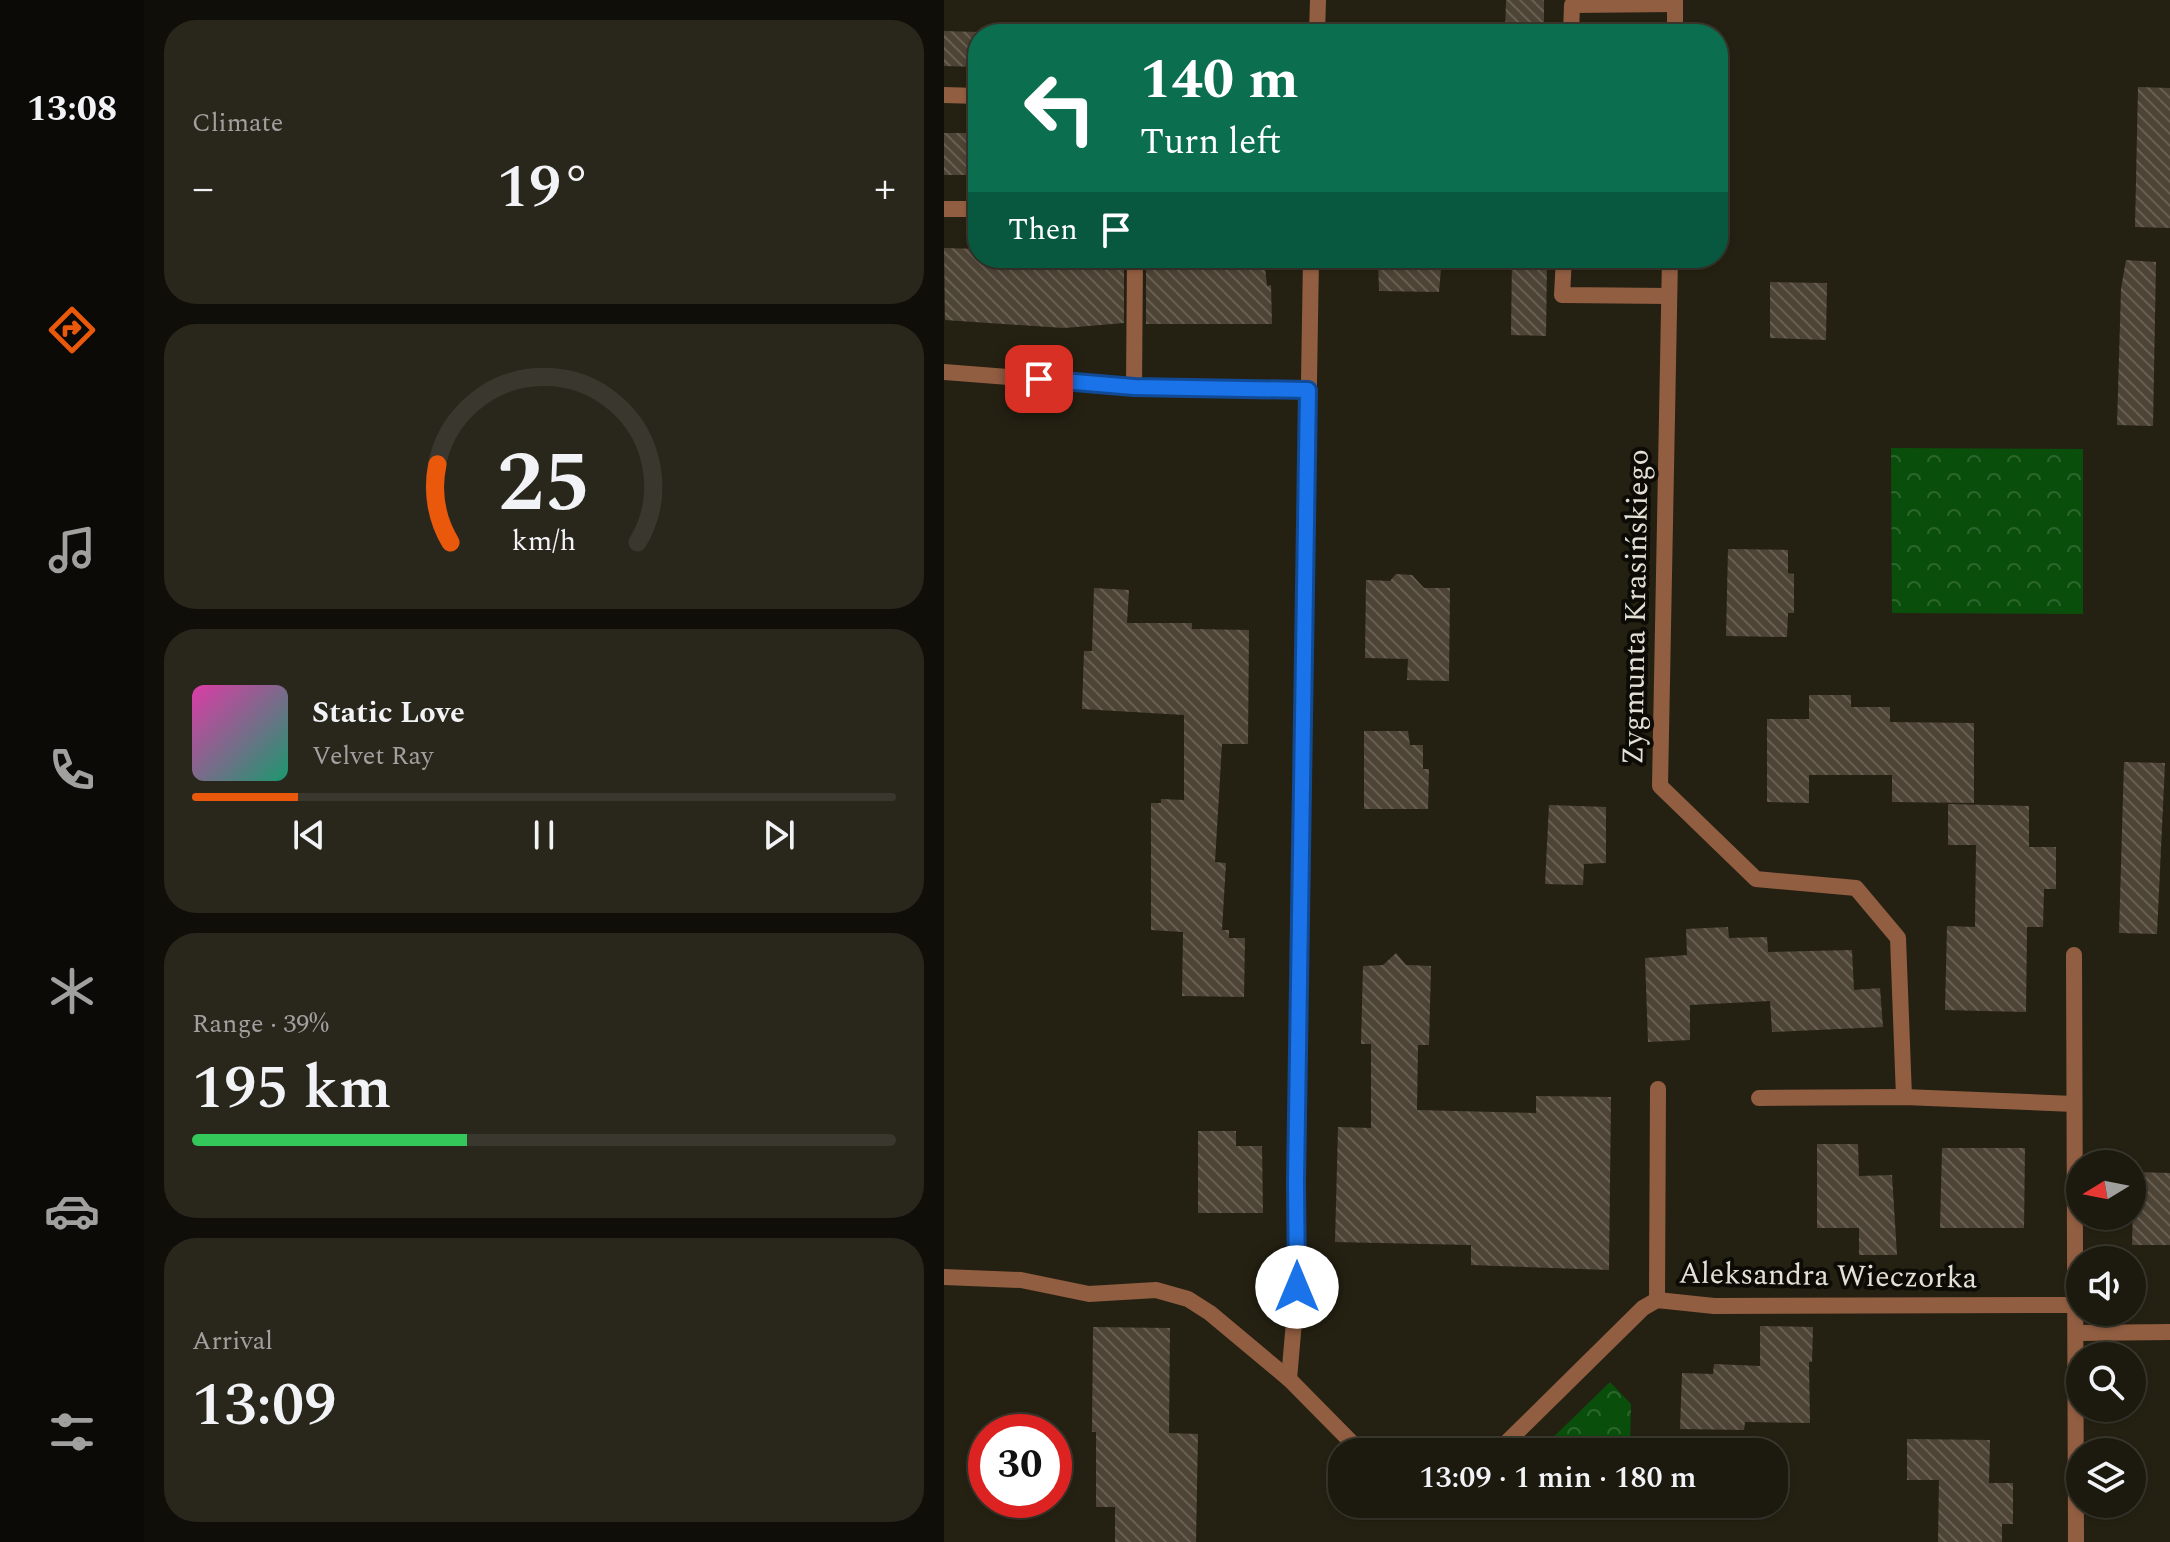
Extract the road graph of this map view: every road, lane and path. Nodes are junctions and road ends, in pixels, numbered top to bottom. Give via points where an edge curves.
1 (1318, 0) edge
2 (1675, 2) edge
3 (1317, 24) edge
4 (1571, 24) edge
5 (1675, 24) edge
6 (944, 95) edge
7 (968, 96) edge
8 (944, 209) edge
9 (968, 209) edge
10 (1135, 268) edge
11 (1311, 268) edge
12 (1563, 268) edge
13 (1670, 268) edge
14 (1669, 296) junction
15 (944, 372) edge
16 (1134, 387) junction
17 (1308, 390) junction
18 (2074, 955) dead end
19 (1658, 1089) dead end
20 (1904, 1097) junction
21 (1759, 1098) dead end
22 (2074, 1104) junction
23 (2075, 1246) edge
24 (944, 1277) edge
25 (1657, 1300) junction
26 (2066, 1305) edge
27 (2076, 1326) edge
28 (2170, 1332) edge
29 (2076, 1333) junction
30 (1289, 1379) junction
31 (1347, 1438) edge
32 (1511, 1438) edge
33 (2076, 1542) edge

1 - 3 street
2 - 4 street via 1572,5
2 - 5 street
6 - 7 street
8 - 9 street
10 - 16 street
11 - 17 street
12 - 14 street via 1562,295
13 - 14 street, Zygmunta Krasińskiego
14 - 20 street, Zygmunta Krasińskiego via 1660,786 1756,879 1856,888 1898,938
15 - 16 street
16 - 17 street
17 - 30 street via 1297,1287
18 - 22 street
19 - 25 street
20 - 21 street
20 - 22 street
22 - 23 street
24 - 30 street via 1021,1280 1089,1294 1156,1290 1188,1299
25 - 26 street, Aleksandra Wieczorka via 1714,1306
25 - 32 street, Aleksandra Wieczorka
27 - 29 street
28 - 29 street
29 - 33 street
30 - 31 street

